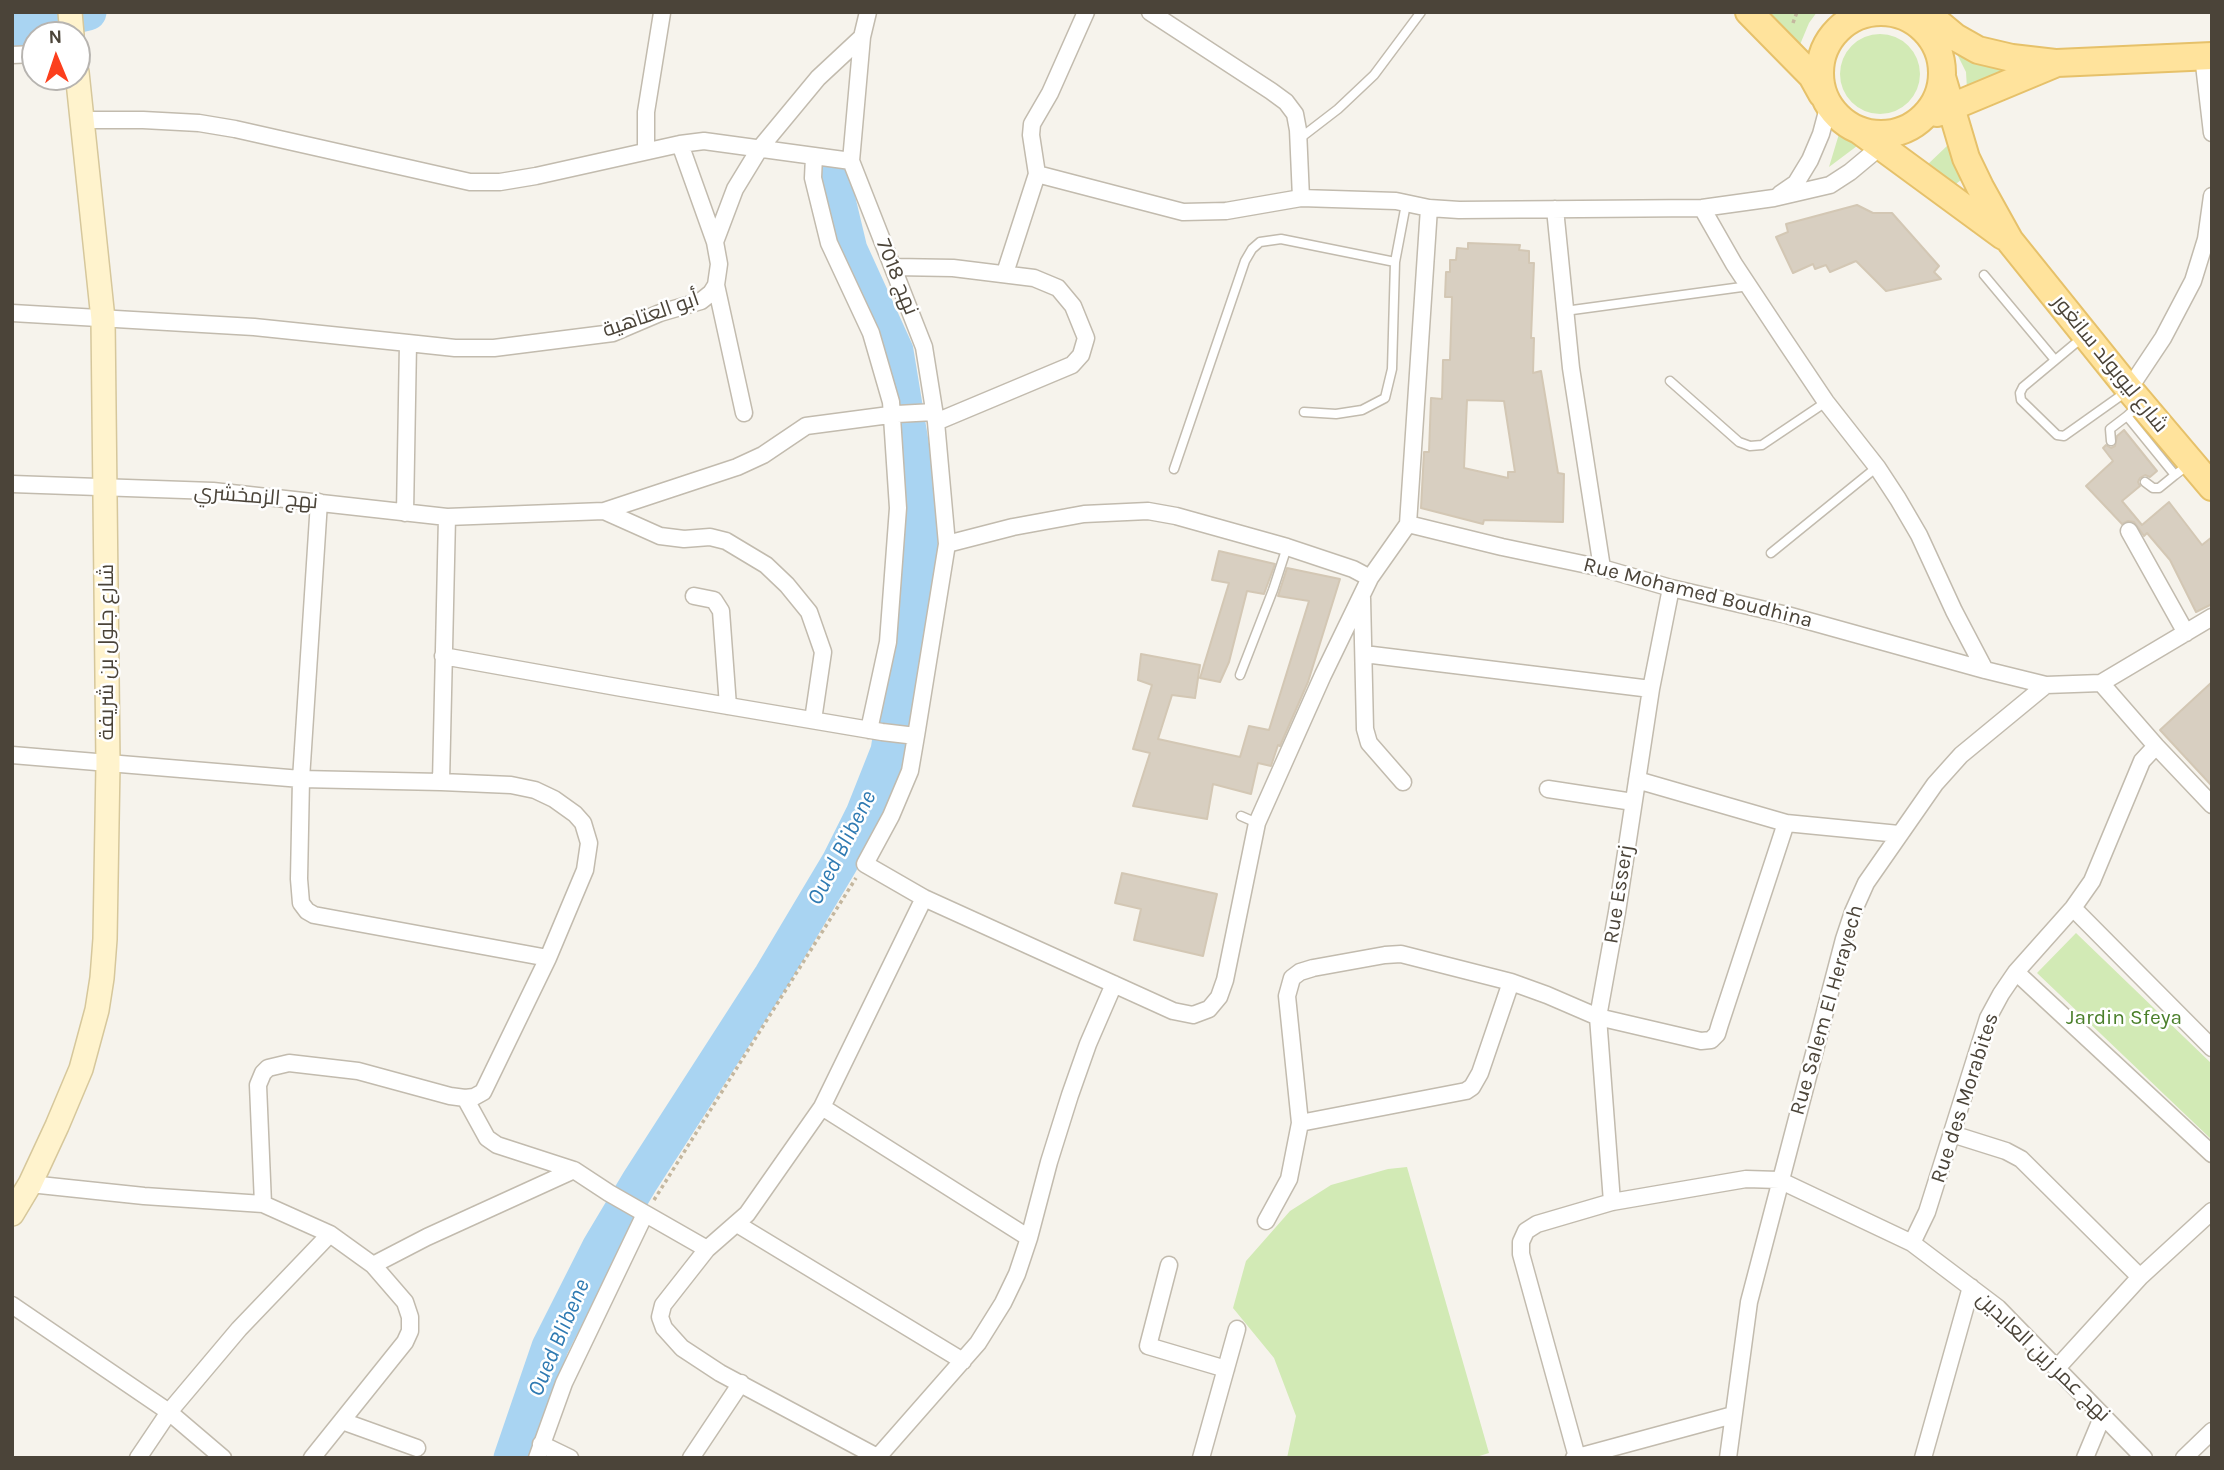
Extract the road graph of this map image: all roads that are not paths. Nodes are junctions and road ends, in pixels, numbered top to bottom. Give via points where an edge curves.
1 (662, 12) edge
2 (868, 12) edge
3 (1086, 12) edge
4 (1150, 12) edge
5 (1421, 12) edge
6 (1749, 12) edge
7 (1844, 12) edge
8 (1925, 12) edge
9 (1888, 13) edge
10 (862, 37) junction
11 (1832, 37) junction
12 (2207, 56) edge
13 (2057, 63) junction
14 (1942, 77) junction
15 (79, 91) edge
16 (1827, 102) junction
17 (1951, 107) junction
18 (83, 120) junction
19 (1898, 134) junction
20 (2212, 134) edge
21 (1298, 139) junction
22 (680, 144) junction
23 (760, 148) junction
24 (646, 151) junction
25 (814, 156) junction
26 (851, 161) junction
27 (1037, 174) junction
28 (2212, 196) edge
29 (1301, 198) junction
30 (1774, 198) junction
31 (1406, 204) junction
32 (1429, 208) junction
33 (1702, 208) junction
34 (1555, 209) junction
35 (2010, 241) junction
36 (715, 242) junction
37 (1395, 262) junction
38 (894, 267) junction
39 (1005, 273) junction
40 (1983, 275) dead end
41 (716, 285) junction
42 (1749, 286) junction
43 (1565, 311) junction
44 (12, 313) edge
45 (103, 319) junction
46 (2086, 335) junction
47 (408, 343) junction
48 (2055, 360) junction
49 (1670, 381) dead end
50 (1826, 402) junction
51 (2132, 403) junction
52 (1304, 412) dead end
53 (744, 413) dead end
54 (894, 415) junction
55 (933, 416) junction
56 (2112, 441) dead end
57 (1877, 467) junction
58 (2183, 469) junction
59 (1174, 470) dead end
60 (2145, 482) dead end
61 (12, 484) edge
62 (2212, 486) edge
63 (106, 487) junction
64 (319, 502) junction
65 (604, 511) junction
66 (405, 513) junction
67 (447, 517) junction
68 (1408, 524) junction
69 (2129, 531) dead end
70 (947, 544) junction
71 (1287, 547) junction
72 (1772, 553) dead end
73 (1602, 568) junction
74 (1370, 578) junction
75 (1671, 589) junction
76 (1362, 594) junction
77 (694, 596) dead end
78 (2212, 617) edge
79 (2186, 633) junction
80 (1364, 654) junction
81 (443, 656) junction
82 (1985, 670) junction
83 (1240, 676) dead end
84 (2101, 683) junction
85 (2046, 685) junction
86 (1650, 689) junction
87 (728, 706) junction
88 (813, 720) junction
89 (875, 731) junction
90 (913, 735) junction
91 (2156, 746) junction
92 (12, 755) edge
93 (108, 764) junction
94 (301, 779) junction
95 (1637, 780) junction
96 (441, 782) junction
97 (1403, 782) dead end
98 (1548, 789) dead end
99 (1633, 802) junction
100 (2212, 805) edge
101 (1241, 816) dead end
102 (1257, 823) junction
103 (1786, 823) junction
104 (1899, 834) junction
105 (924, 898) junction
106 (2073, 908) junction
107 (548, 958) junction
108 (2017, 972) junction
109 (1511, 982) junction
110 (1114, 984) junction
111 (1598, 1017) junction
112 (2212, 1048) edge
113 (466, 1098) junction
114 (822, 1107) junction
115 (1300, 1123) junction
116 (1952, 1134) junction
117 (2212, 1154) edge
118 (574, 1170) junction
119 (1780, 1180) junction
120 (19, 1196) edge
121 (1612, 1202) junction
122 (263, 1204) junction
123 (640, 1211) junction
124 (2212, 1211) edge
125 (1266, 1221) dead end
126 (737, 1224) junction
127 (330, 1234) junction
128 (1029, 1238) junction
129 (1912, 1243) junction
130 (707, 1249) junction
131 (373, 1265) junction
132 (1168, 1265) dead end
133 (2140, 1277) junction
134 (1970, 1287) junction
135 (12, 1306) edge
136 (1237, 1329) dead end
137 (963, 1361) junction
138 (2057, 1367) junction
139 (1226, 1369) junction
140 (741, 1383) junction
141 (169, 1412) junction
142 (1733, 1415) junction
143 (2103, 1415) junction
144 (342, 1421) junction
145 (2212, 1431) edge
146 (417, 1448) dead end
147 (539, 1451) edge
148 (878, 1457) edge
149 (1575, 1457) edge
150 (138, 1458) edge
151 (223, 1458) edge
152 (312, 1458) edge
153 (570, 1458) edge
154 (691, 1458) edge
155 (1201, 1458) edge
156 (1728, 1458) edge
157 (1923, 1458) edge
158 (2085, 1458) edge
159 (2144, 1458) edge
160 (2184, 1458) edge

1 - 24 street via 646,112
2 - 10 street, نهج 7018
3 - 27 street via 1032,124
4 - 21 street via 1286,102 1295,114
5 - 21 lane via 1374,75
6 - 16 main road via 1812,76
7 - 11 main road
8 - 13 main road via 1978,50
9 - 11 main road via 1859,16
9 - 14 main road via 1917,24 1928,35 1937,47
10 - 23 street, أبو العتاهية via 818,78
10 - 26 street, نهج 7018
11 - 16 main road via 1820,68
12 - 13 main road
12 - 20 street
13 - 17 main road
14 - 17 main road, شارع ليوبولد سانغور
14 - 19 main road via 1928,112
15 - 18 main road, شارع جلول بن شريفة
16 - 19 main road via 1858,130
16 - 30 street via 1810,160 1796,183
17 - 19 main road
17 - 35 main road, شارع ليوبولد سانغور via 1971,167
18 - 24 street via 199,123 470,182 499,183
18 - 45 main road, شارع جلول بن شريفة
19 - 30 street via 1830,186
19 - 35 main road, شارع ليوبولد سانغور via 1960,206
21 - 29 street
22 - 23 street via 704,141
22 - 24 street
22 - 36 street
23 - 25 street
23 - 36 street, أبو العتاهية via 735,189
25 - 26 street
25 - 54 street via 813,178 829,243 871,333
26 - 38 street, نهج 7018
27 - 29 street via 1183,212 1226,211
27 - 39 street
28 - 51 street via 2206,239 2193,281
29 - 31 street
30 - 33 street
31 - 32 street
31 - 37 lane
32 - 34 street
32 - 68 street
33 - 34 street
33 - 42 street
34 - 43 street
35 - 46 main road, شارع ليوبولد سانغور
36 - 41 street, أبو العتاهية
37 - 52 lane via 1392,369 1385,398 1362,410
37 - 59 lane via 1281,239 1260,242 1252,249
38 - 39 street
38 - 55 street, نهج 7018 via 924,347
39 - 55 street via 1058,288 1073,306 1086,338 1081,355 1072,365
40 - 48 lane
41 - 47 street, أبو العتاهية via 701,301 613,333 494,348
41 - 53 street
42 - 43 lane
42 - 50 street
43 - 73 street
44 - 45 street, أبو العتاهية
45 - 47 street, أبو العتاهية via 254,327
45 - 63 main road, شارع جلول بن شريفة
46 - 48 lane
46 - 51 main road, شارع ليوبولد سانغور
47 - 66 street
48 - 51 lane via 2020,393 2021,400 2057,435 2064,436
49 - 50 lane via 1739,442 1750,446 1762,444
50 - 57 street
51 - 56 lane via 2110,429
51 - 58 main road, شارع ليوبولد سانغور
54 - 55 street
54 - 65 street via 806,426 737,467
54 - 89 street via 898,508 888,642
55 - 70 street, نهج 7018
57 - 72 lane
57 - 82 street via 1919,535
58 - 60 lane via 2160,488
58 - 62 main road, شارع ليوبولد سانغور
61 - 63 street, نهج الزمخشري
63 - 64 street, نهج الزمخشري via 213,491
63 - 93 main road, شارع جلول بن شريفة
64 - 66 street, نهج الزمخشري
64 - 94 street
65 - 67 street
65 - 88 street via 660,536 726,541 766,565 787,585 809,612 824,653
66 - 67 street, نهج الزمخشري
67 - 81 street
68 - 73 street, Rue Mohamed Boudhina
68 - 74 street
69 - 79 street
70 - 71 street via 1084,513 1148,511
70 - 90 street, نهج 7018
71 - 74 street
71 - 83 lane
73 - 75 street, Rue Mohamed Boudhina
74 - 76 street
75 - 82 street, Rue Mohamed Boudhina via 1787,615
75 - 86 street, Rue Esserj
76 - 80 street
76 - 102 street
77 - 87 street via 714,600 721,611
78 - 79 street
79 - 84 street
80 - 86 street
80 - 97 street via 1369,743
81 - 87 street
81 - 96 street
82 - 85 street, Rue Mohamed Boudhina
84 - 85 street
84 - 91 street
85 - 104 street, Rue Salem El Herayech via 1961,755
86 - 95 street, Rue Esserj
87 - 88 street
88 - 89 street
89 - 90 street
90 - 105 street, نهج 7018 via 910,771 865,864
91 - 100 street
91 - 106 street, Rue des Morabites via 2142,761 2092,881
92 - 93 street
93 - 94 street
93 - 120 main road, شارع جلول بن شريفة via 105,939 97,1010 81,1069
94 - 96 street
94 - 107 street via 299,879 301,902 307,911
95 - 99 street, Rue Esserj
95 - 103 street
96 - 107 street via 535,790 583,823 589,843 585,870
98 - 99 street
99 - 111 street, Rue Esserj
101 - 102 lane
102 - 110 street via 1226,980 1209,1009 1192,1015 1173,1011
103 - 104 street
103 - 111 street via 1717,1034 1701,1041
104 - 119 street, Rue Salem El Herayech via 1866,883 1853,912
105 - 110 street
105 - 114 street
106 - 108 street, Rue des Morabites
106 - 112 street
107 - 113 street via 483,1091
108 - 116 street, Rue des Morabites via 1988,1018
108 - 117 street
109 - 111 street
109 - 115 street via 1472,1087
109 - 115 street via 1401,954 1300,972 1292,978 1287,996
110 - 128 street via 1070,1095
111 - 121 street, Rue Esserj
113 - 118 street via 486,1138
113 - 122 street via 358,1071 289,1063 268,1068 258,1085
114 - 126 street
114 - 128 street
115 - 125 street via 1289,1179
116 - 129 street, Rue des Morabites
116 - 133 street via 2021,1160
118 - 123 street
118 - 131 street
119 - 121 street, نهج عمر زين العابدين via 1746,1179
119 - 129 street, نهج عمر زين العابدين
119 - 142 street, Rue Salem El Herayech via 1748,1302
120 - 122 street via 144,1196
121 - 149 street, نهج عمر زين العابدين via 1536,1224 1521,1242
122 - 127 street
123 - 130 street
123 - 147 street
124 - 133 street
126 - 130 street
126 - 137 street
127 - 131 street
127 - 141 street via 239,1329
128 - 137 street via 1003,1303
129 - 134 street, نهج عمر زين العابدين
130 - 140 street via 663,1306 660,1317 682,1348
131 - 144 street via 405,1302 410,1331
132 - 139 street via 1148,1346
133 - 138 street
134 - 138 street, نهج عمر زين العابدين
134 - 157 street
135 - 141 street
136 - 139 street
137 - 148 street
138 - 143 street, نهج عمر زين العابدين
139 - 155 street
140 - 148 street
140 - 154 street
141 - 150 street
141 - 151 street
142 - 149 street
142 - 156 street, Rue Salem El Herayech
143 - 158 street
143 - 159 street, نهج عمر زين العابدين
144 - 146 street
144 - 152 street
145 - 160 street
147 - 153 street

